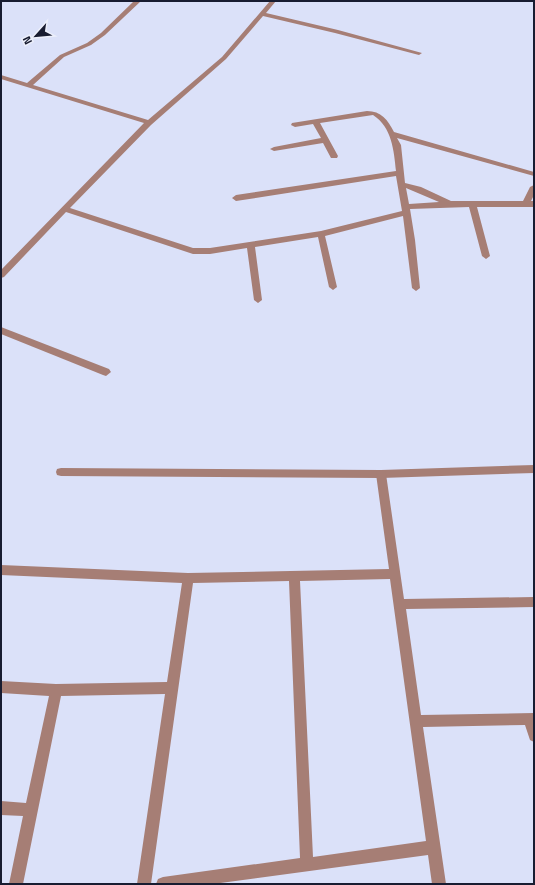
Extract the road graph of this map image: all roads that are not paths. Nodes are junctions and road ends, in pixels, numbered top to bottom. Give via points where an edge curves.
1 (138, 1) edge
2 (273, 1) edge
3 (262, 14) junction
4 (419, 53) dead end
5 (1, 78) edge
6 (27, 86) junction
7 (315, 121) junction
8 (148, 123) junction
9 (295, 125) dead end
10 (392, 134) junction
11 (325, 140) junction
12 (274, 149) dead end
13 (334, 156) dead end
14 (400, 173) junction
15 (534, 174) edge
16 (401, 184) junction
17 (534, 187) edge
18 (236, 198) dead end
19 (450, 204) junction
20 (472, 204) junction
21 (530, 204) edge
22 (65, 209) junction
23 (406, 210) junction
24 (321, 234) junction
25 (252, 245) junction
26 (486, 256) dead end
27 (1, 275) edge
28 (332, 287) dead end
29 (416, 288) dead end
30 (258, 300) dead end
31 (1, 330) edge
32 (106, 372) dead end
33 (534, 469) edge
34 (61, 472) dead end
35 (381, 474) junction
36 (1, 570) edge
37 (396, 574) junction
38 (294, 576) junction
39 (188, 578) junction
40 (534, 602) edge
41 (400, 604) junction
42 (1, 687) edge
43 (173, 688) junction
44 (56, 690) junction
45 (532, 719) edge
46 (416, 721) junction
47 (534, 736) edge
48 (1, 808) edge
49 (32, 810) junction
50 (434, 847) junction
51 (307, 864) junction
52 (16, 884) edge
53 (144, 884) edge
54 (163, 884) edge
55 (439, 884) edge

1 - 6 street via 104,34 62,56
2 - 3 street
3 - 4 street
3 - 8 street via 224,58
5 - 6 street
6 - 8 street
7 - 9 street
7 - 10 street via 374,113
7 - 11 street
8 - 22 street
10 - 14 street via 397,145
10 - 15 street
11 - 12 street
11 - 13 street
14 - 16 street
14 - 18 street
16 - 19 street
16 - 23 street
17 - 21 street
19 - 20 street
19 - 23 street
20 - 21 street
20 - 26 street
22 - 25 street via 193,251
22 - 27 street
23 - 24 street
23 - 29 street
24 - 25 street
24 - 28 street
25 - 30 street
31 - 32 street
33 - 35 street
34 - 35 street
35 - 37 street
36 - 39 street
37 - 38 street
37 - 41 street
38 - 39 street
38 - 51 street
39 - 43 street
40 - 41 street
41 - 46 street
42 - 44 street
43 - 44 street
43 - 53 street
44 - 49 street
45 - 46 street
45 - 47 street
46 - 50 street
48 - 49 street
49 - 52 street
50 - 51 street
50 - 55 street
51 - 54 street

